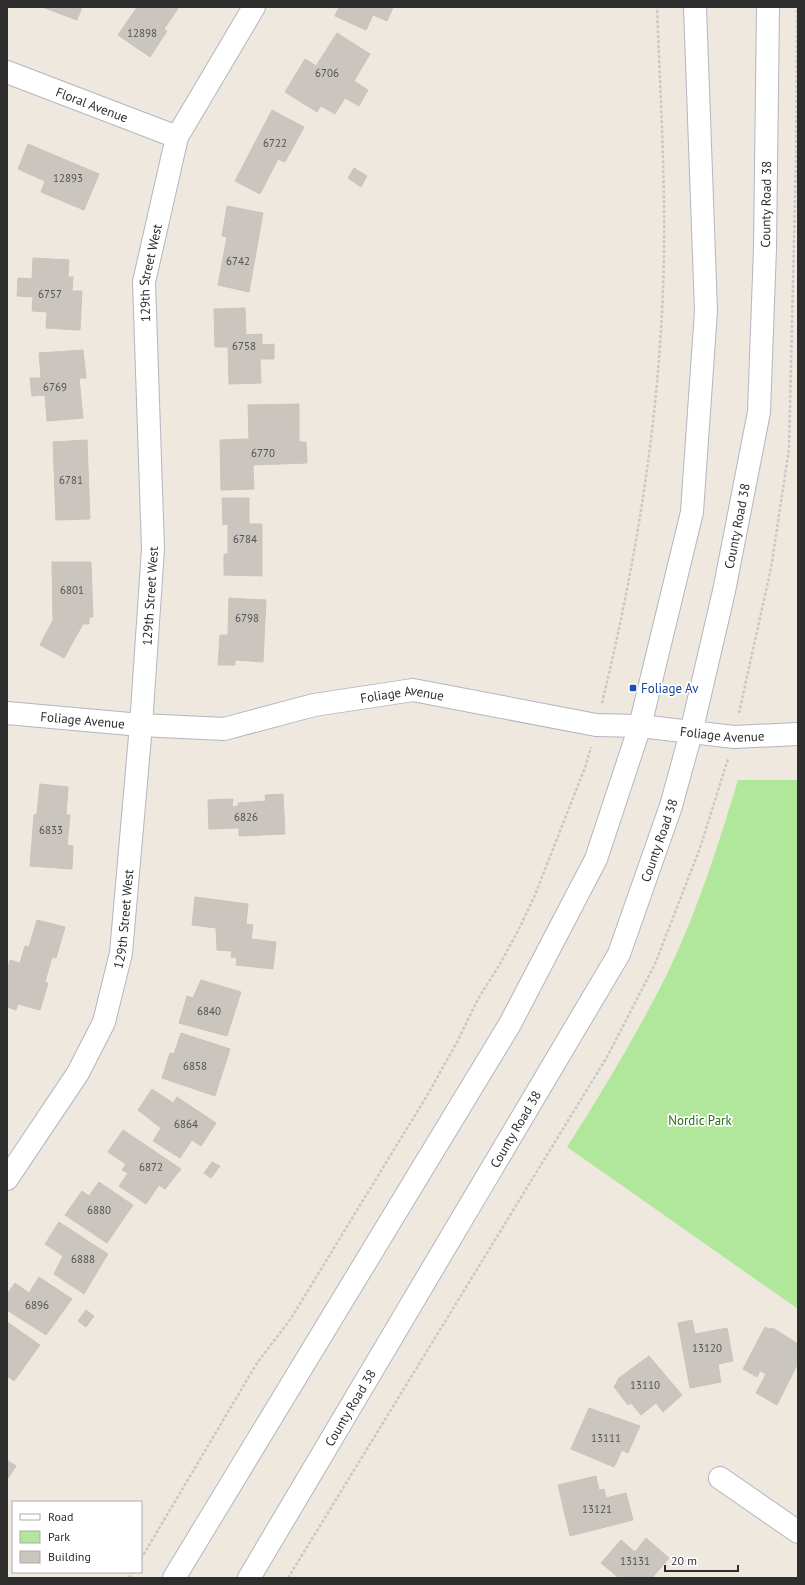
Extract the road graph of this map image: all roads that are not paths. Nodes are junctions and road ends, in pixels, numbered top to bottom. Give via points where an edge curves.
1 (254, 7) edge
2 (695, 7) edge
3 (768, 7) edge
4 (7, 72) edge
5 (177, 136) junction
6 (7, 713) edge
7 (141, 725) junction
8 (640, 726) junction
9 (691, 733) junction
10 (798, 734) edge
11 (7, 1179) edge
12 (720, 1478) dead end
13 (798, 1532) edge
14 (174, 1578) edge
15 (249, 1578) edge

1 - 5 main road, 129th Street West
2 - 8 main road via 706,311 695,473 692,512
3 - 9 main road, County Road 38 via 765,248 759,412 724,591
4 - 5 main road, Floral Avenue
5 - 7 main road, 129th Street West via 144,282 153,549
6 - 7 main road, Foliage Avenue
7 - 8 main road, Foliage Avenue via 224,729 314,705 413,690 596,725
7 - 11 main road, 129th Street West via 122,954 104,1022 78,1073
8 - 9 main road, Foliage Avenue
8 - 14 main road via 596,859 510,1024
9 - 10 main road, Foliage Avenue via 734,736
9 - 15 main road, County Road 38 via 671,806 619,954
12 - 13 main road

